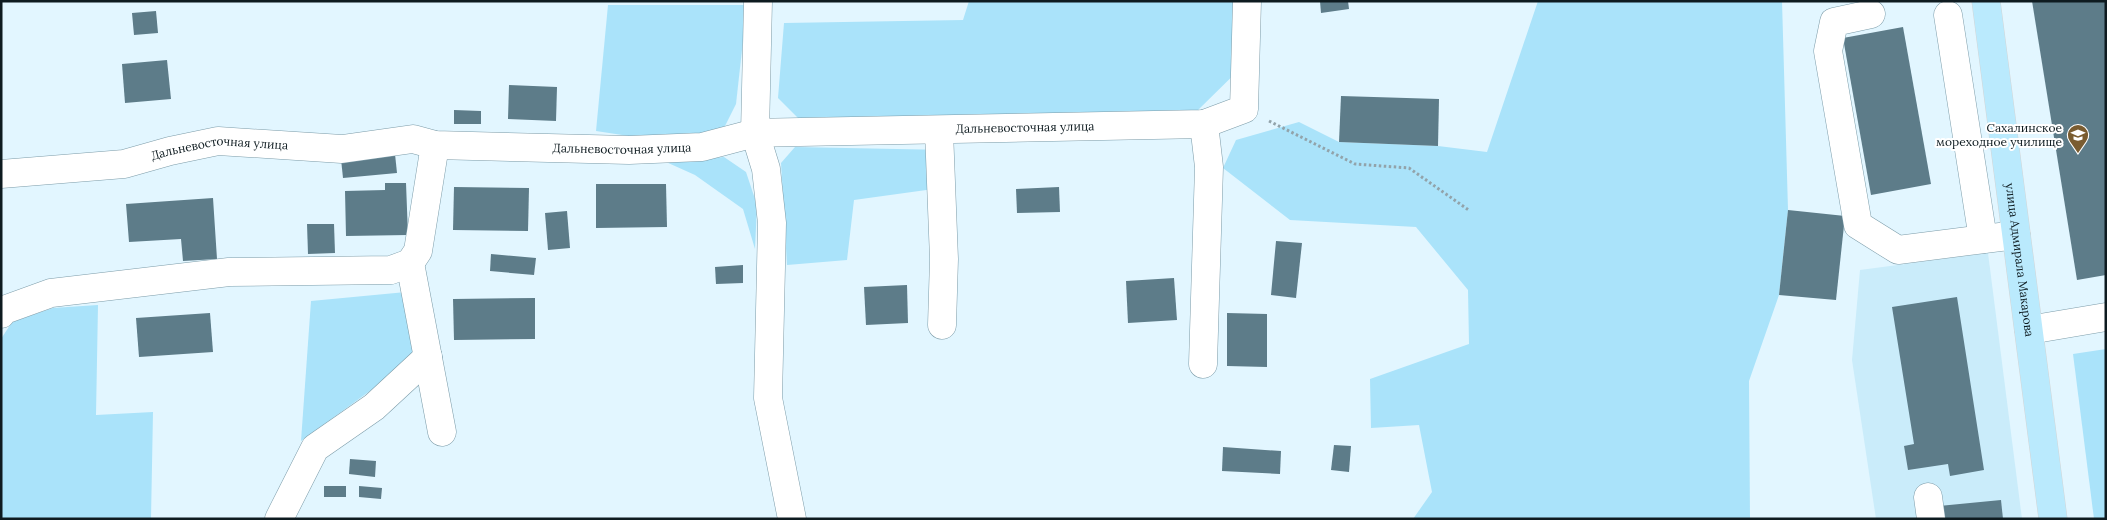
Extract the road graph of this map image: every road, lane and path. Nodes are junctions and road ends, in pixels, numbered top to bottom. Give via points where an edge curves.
1 (758, 1) edge
2 (1247, 1) edge
3 (1986, 1) edge
4 (1832, 12) edge
5 (1871, 14) dead end
6 (1948, 15) dead end
7 (1244, 109) junction
8 (1204, 124) junction
9 (939, 131) junction
10 (755, 133) junction
11 (435, 145) junction
12 (1, 174) edge
13 (1470, 212) dead end
14 (2016, 235) junction
15 (1983, 239) junction
16 (410, 263) junction
17 (1, 314) edge
18 (2106, 317) edge
19 (942, 325) dead end
20 (2029, 330) junction
21 (428, 357) junction
22 (1203, 364) dead end
23 (442, 432) dead end
24 (280, 519) edge
25 (792, 519) edge
26 (2053, 519) edge

1 - 10 street
2 - 7 street
3 - 14 main road, улица Адмирала Макарова
4 - 5 street
4 - 15 street via 1828,51 1858,225 1898,250
6 - 15 street
7 - 8 street, Дальневосточная улица
7 - 13 path via 1355,164 1409,168
8 - 9 street, Дальневосточная улица
8 - 22 street via 1209,167
9 - 10 street, Дальневосточная улица
9 - 19 street via 944,259
10 - 11 street, Дальневосточная улица via 702,147 629,150
10 - 25 street via 766,168 772,223 768,398
11 - 12 street, Дальневосточная улица via 413,139 342,149 218,141 124,164
11 - 16 street via 418,251
14 - 15 street
14 - 20 main road, улица Адмирала Макарова
16 - 17 street via 391,270 229,272 51,293 4,310
16 - 21 street
18 - 20 street
20 - 26 main road, улица Адмирала Макарова
21 - 23 street
21 - 24 street via 374,407 315,448

